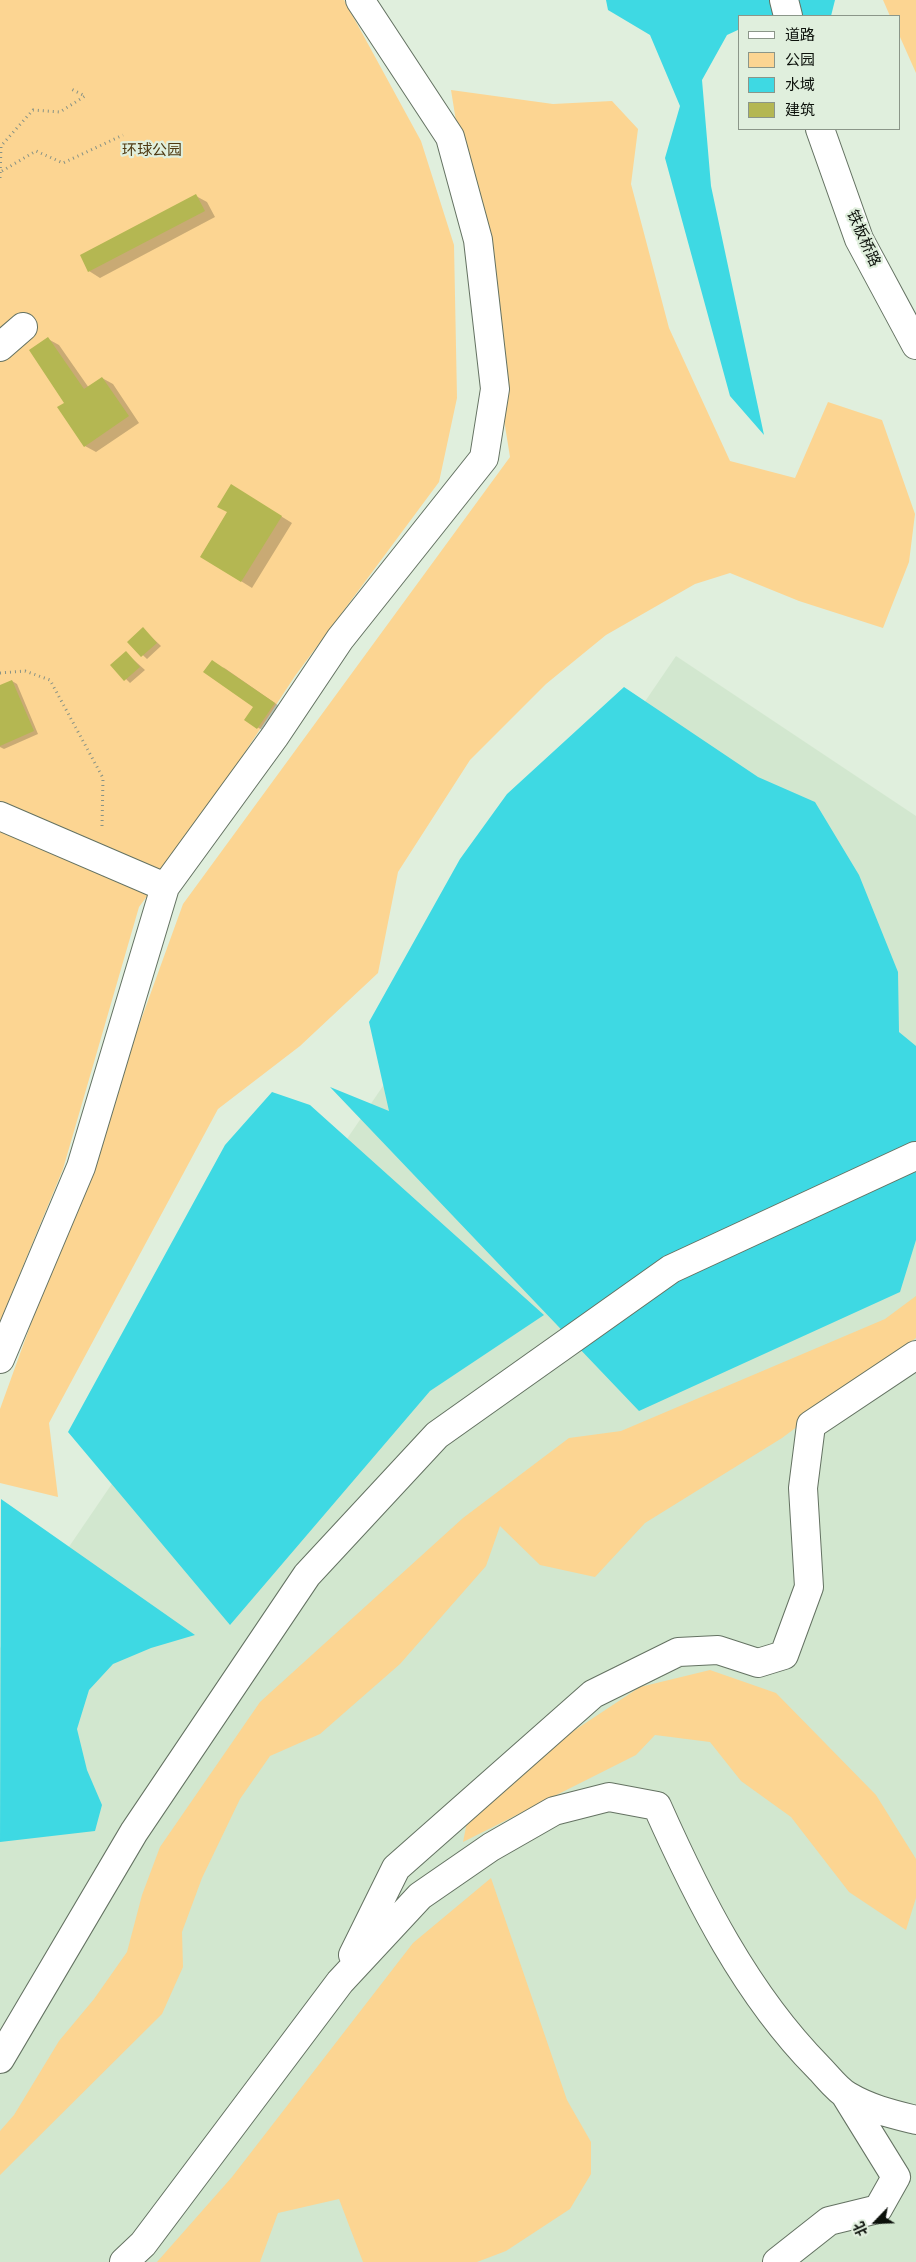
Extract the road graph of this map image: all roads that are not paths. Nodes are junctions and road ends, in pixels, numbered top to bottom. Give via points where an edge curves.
1 (360, 0) edge
2 (784, 0) edge
3 (788, 15) edge
4 (820, 130) edge
5 (24, 327) dead end
6 (916, 345) edge
7 (0, 348) edge
8 (0, 816) edge
9 (165, 887) junction
10 (915, 1156) edge
11 (916, 1355) edge
12 (0, 1359) edge
13 (340, 1982) junction
14 (0, 2059) edge
15 (846, 2096) junction
16 (916, 2120) edge
17 (124, 2262) edge
18 (777, 2262) edge

1 - 9 street via 450,137 478,240 495,389 484,458 340,639 275,736
2 - 3 street
4 - 6 street, 铁板桥路 via 859,239
5 - 7 street
8 - 9 street
9 - 12 street via 81,1167
10 - 14 street via 671,1269 437,1435 306,1575 134,1832
11 - 13 street via 811,1425 803,1488 809,1587 784,1656 758,1663 718,1650 678,1652 592,1694 396,1868
13 - 15 street via 420,1896 491,1846 554,1811 609,1797 657,1806 689,1876 750,1983 801,2050
13 - 17 street via 143,2244
15 - 16 street via 877,2111
15 - 18 street via 896,2177 878,2209 829,2221

